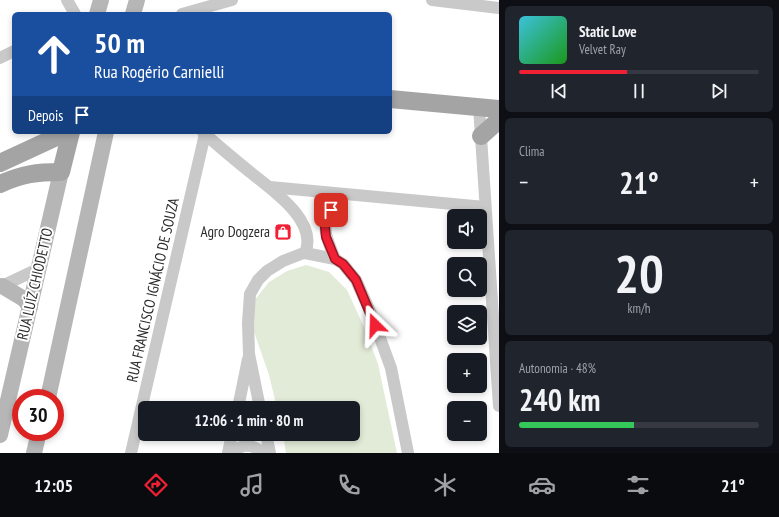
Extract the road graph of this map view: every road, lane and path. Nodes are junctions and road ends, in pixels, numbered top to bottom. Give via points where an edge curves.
1 (67, 0) edge
2 (101, 0) edge
3 (137, 0) edge
4 (232, 0) edge
5 (432, 0) edge
6 (489, 0) edge
7 (470, 4) junction
8 (499, 8) edge
9 (74, 12) edge
10 (98, 12) edge
11 (134, 12) edge
12 (189, 12) edge
13 (12, 53) edge
14 (0, 58) edge
15 (392, 99) edge
16 (479, 107) junction
17 (499, 109) edge
18 (499, 120) edge
19 (63, 134) edge
20 (70, 134) edge
21 (106, 134) edge
22 (204, 134) edge
23 (205, 134) edge
24 (481, 136) junction
25 (0, 163) edge
26 (61, 172) junction
27 (0, 184) edge
28 (270, 187) junction
29 (344, 194) junction
30 (485, 208) junction
31 (305, 253) junction
32 (335, 259) junction
33 (38, 269) junction
34 (1, 287) edge
35 (30, 307) junction
36 (249, 354) junction
37 (50, 389) edge
38 (239, 401) edge
39 (259, 401) edge
40 (499, 406) edge
41 (0, 436) edge
42 (37, 441) edge
43 (231, 441) edge
44 (267, 441) edge
45 (34, 453) edge
46 (131, 453) edge
47 (228, 453) edge
48 (232, 453) edge
49 (264, 453) edge
50 (270, 453) edge
51 (408, 453) edge

1 - 9 street
2 - 10 street
3 - 11 street
4 - 12 street
5 - 7 street
6 - 7 street
7 - 8 street
13 - 14 street
15 - 16 main road
16 - 17 main road
16 - 24 street
18 - 24 main road
19 - 25 main road
20 - 26 main road, RUA LUÍZ CHIODETTO
21 - 37 street
22 - 46 street, RUA FRANCISCO IGNÁCIO DE SOUZA
23 - 28 street
24 - 30 street
26 - 27 main road via 38,172 14,177
26 - 33 street, RUA LUÍZ CHIODETTO
28 - 29 street
28 - 31 street via 299,218 306,233 308,246
29 - 30 street
29 - 32 street via 327,216 325,227 326,237
30 - 40 street
31 - 32 street
31 - 36 street via 267,271 250,294
32 - 51 street via 343,264 356,280 372,316 391,368
33 - 34 street
33 - 35 street, RUA LUÍZ CHIODETTO
34 - 35 street via 24,299
35 - 41 street, RUA LUÍZ CHIODETTO
36 - 38 street
36 - 39 street
42 - 45 street
43 - 47 street
44 - 50 street
48 - 49 street via 238,447 249,445

